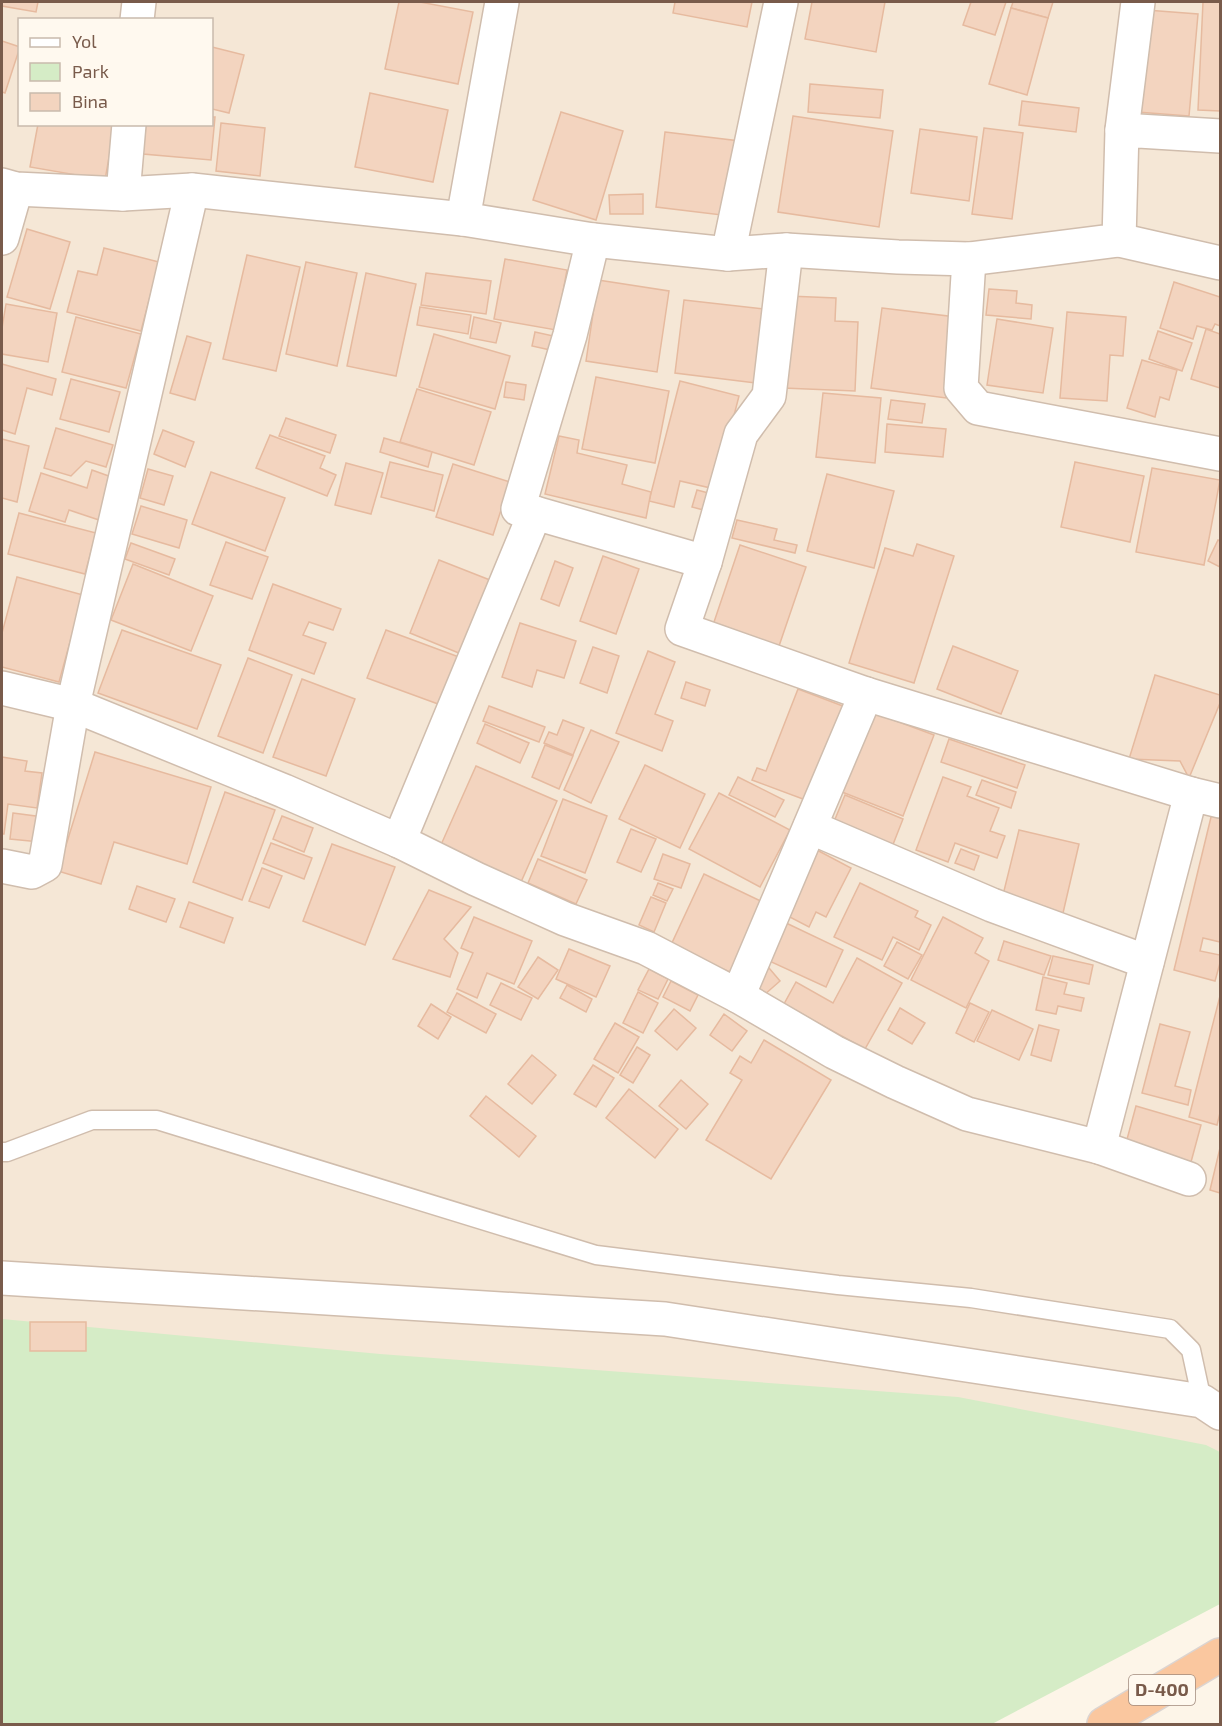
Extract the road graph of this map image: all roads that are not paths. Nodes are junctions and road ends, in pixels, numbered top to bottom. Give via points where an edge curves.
1 (139, 2) edge
2 (502, 2) edge
3 (782, 2) edge
4 (1138, 2) edge
5 (137, 18) edge
6 (129, 126) edge
7 (1122, 130) junction
8 (1221, 136) edge
9 (9, 187) edge
10 (192, 190) junction
11 (123, 194) junction
12 (464, 219) junction
13 (2, 238) edge
14 (593, 240) junction
15 (1119, 240) junction
16 (786, 250) junction
17 (728, 254) junction
18 (969, 259) junction
19 (1221, 263) edge
20 (1221, 454) edge
21 (535, 513) junction
22 (705, 562) junction
23 (2, 688) edge
24 (866, 694) junction
25 (73, 705) junction
26 (1206, 797) edge
27 (810, 827) junction
28 (399, 840) junction
29 (2, 866) edge
30 (1147, 962) junction
31 (738, 996) junction
32 (1099, 1147) junction
33 (2, 1152) edge
34 (1189, 1179) dead end
35 (2, 1278) edge
36 (1211, 1407) edge
37 (1221, 1655) edge
38 (1104, 1725) edge

1 - 5 street
2 - 12 street
3 - 17 street
4 - 7 street
6 - 11 street
7 - 8 street
7 - 15 street
9 - 11 street
9 - 13 street
10 - 11 street
10 - 12 street
10 - 25 street
12 - 14 street
14 - 17 street
14 - 21 street via 570,335 518,509
15 - 18 street
15 - 19 street
16 - 17 street
16 - 18 street
16 - 22 street via 769,396 741,434
18 - 20 street via 961,388 978,408
21 - 22 street
21 - 28 street
22 - 24 street via 682,629
23 - 25 street
24 - 26 street
24 - 27 street
25 - 28 street
25 - 29 street via 45,865 32,872
26 - 30 street
27 - 30 street via 992,904
27 - 31 street
28 - 31 street via 565,919 646,948
30 - 32 street
31 - 32 street via 834,1052 967,1114
32 - 34 street
33 - 36 lane via 92,1120 157,1120 596,1255 971,1298 1170,1329 1191,1350
35 - 36 street via 665,1320
37 - 38 highway, D-400

